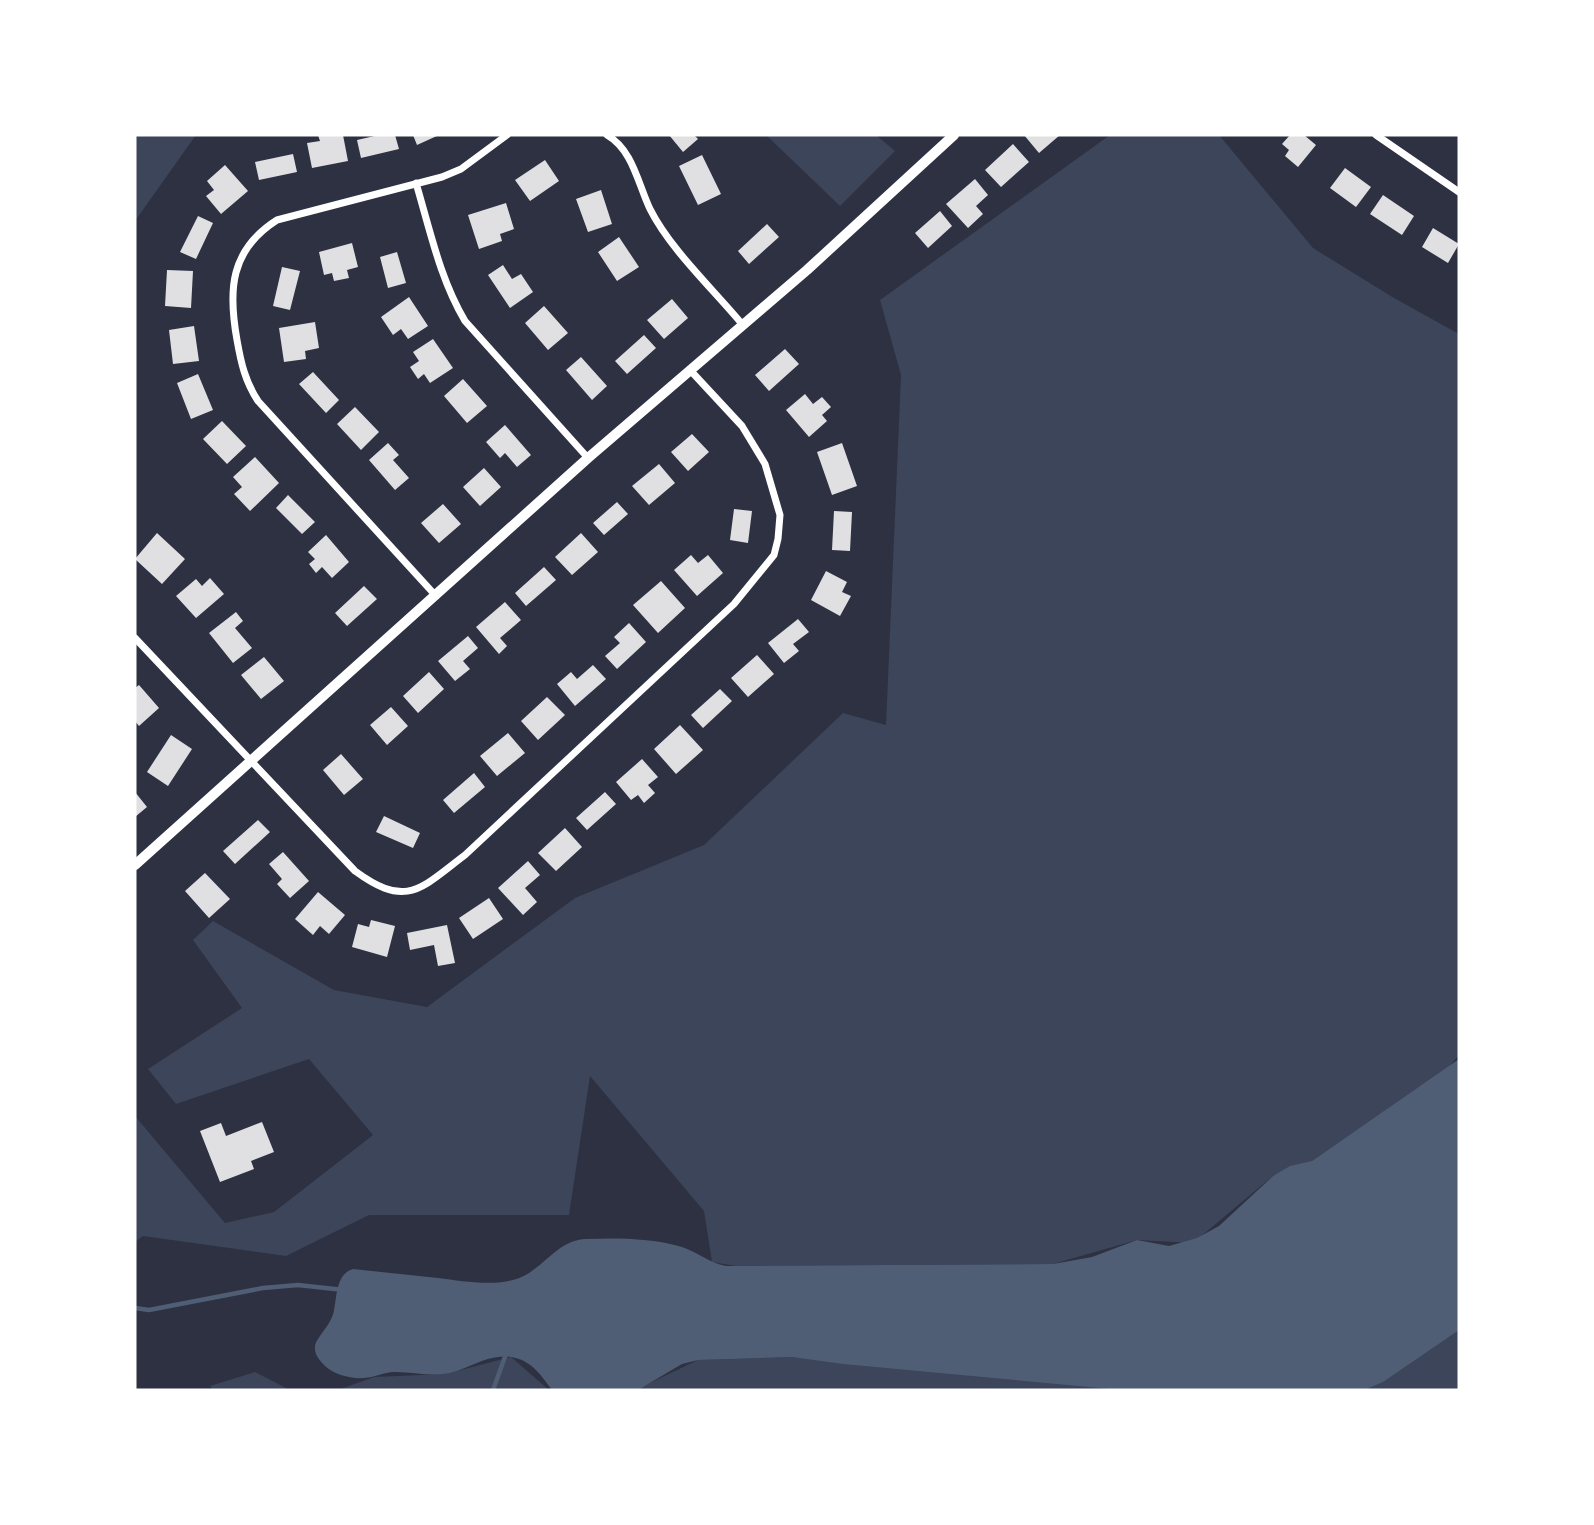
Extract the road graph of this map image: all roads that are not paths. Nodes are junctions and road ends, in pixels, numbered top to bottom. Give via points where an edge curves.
1 (508, 135) edge
2 (607, 135) edge
3 (954, 135) edge
4 (1376, 135) edge
5 (416, 183) junction
6 (1459, 192) edge
7 (742, 324) junction
8 (690, 370) junction
9 (588, 458) junction
10 (436, 596) junction
11 (135, 638) edge
12 (253, 761) junction
13 (135, 865) edge

1 - 5 street via 461,169
2 - 7 street via 625,152 661,227
3 - 7 street
4 - 6 street
5 - 9 street via 443,276 465,321
5 - 10 street via 293,214 270,225 240,260 232,299 243,375 258,401
7 - 8 street
8 - 9 street
8 - 12 street via 742,426 765,464 780,515 774,555 734,604 465,855 418,888 402,893 384,890 355,870
9 - 10 street
10 - 12 street
11 - 12 street
12 - 13 street

